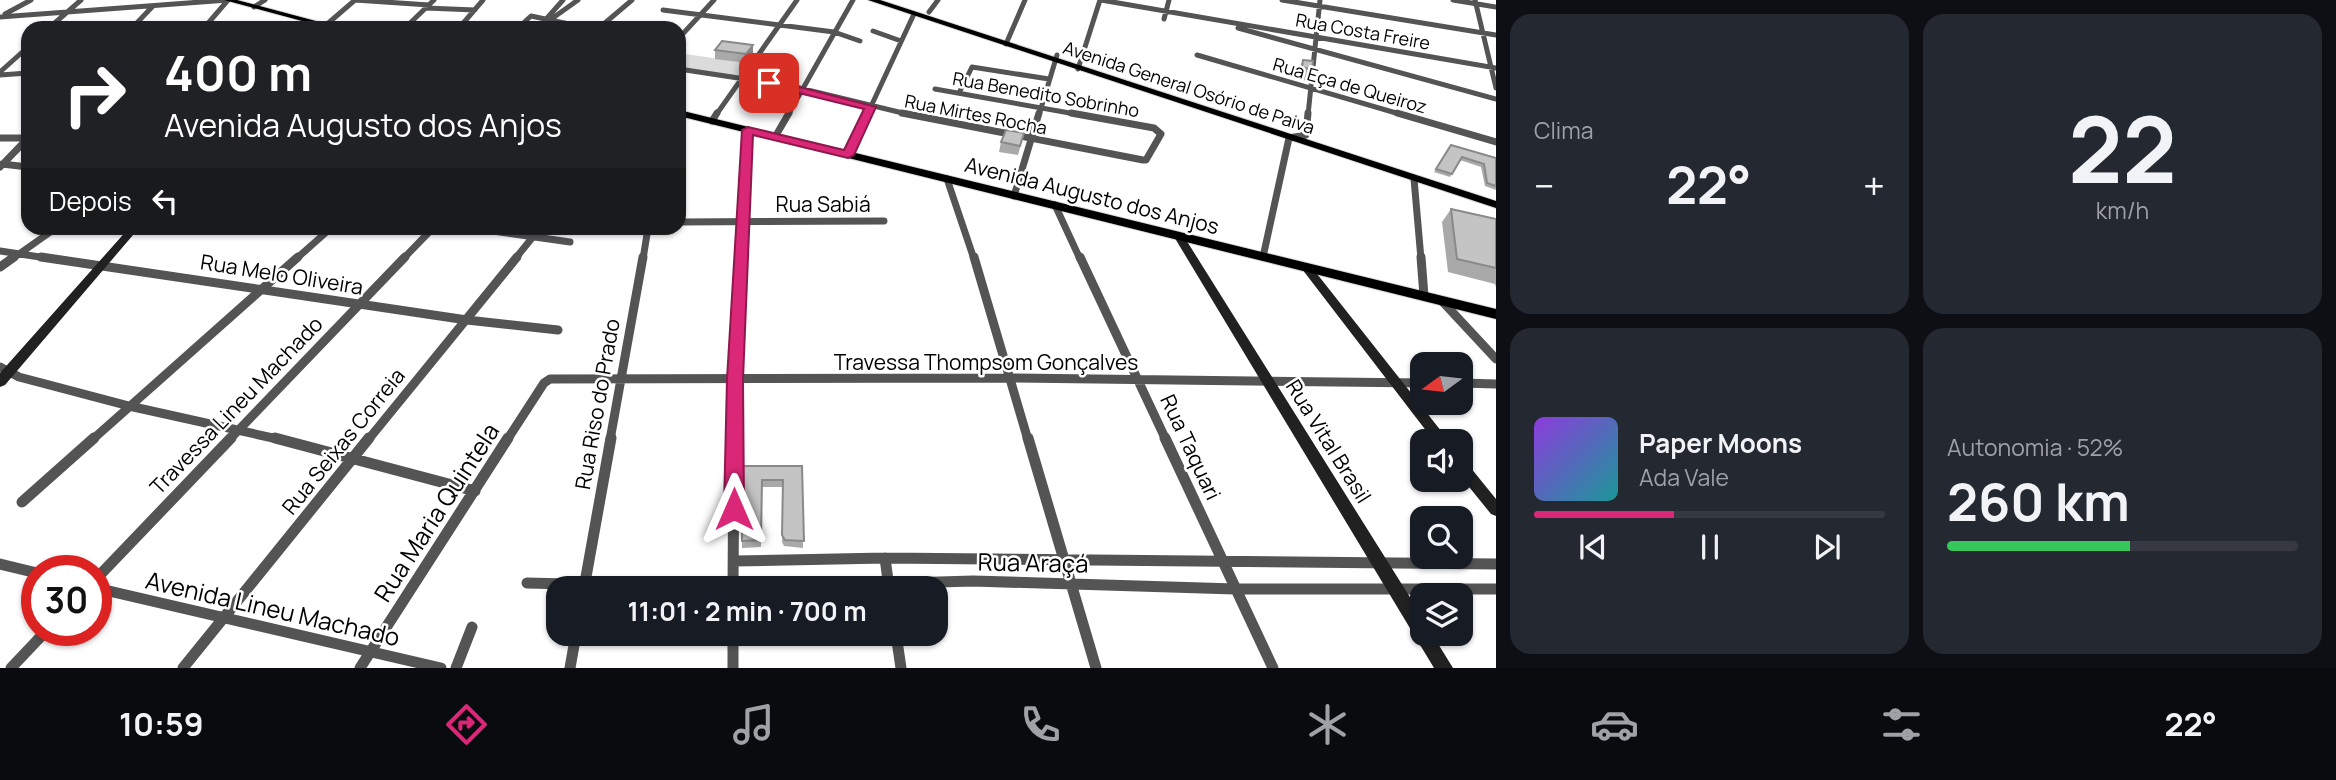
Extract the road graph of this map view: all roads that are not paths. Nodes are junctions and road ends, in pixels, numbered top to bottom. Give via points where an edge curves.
1 (31, 0) edge
2 (81, 0) edge
3 (159, 0) edge
4 (228, 0) edge
5 (265, 0) edge
6 (355, 0) edge
7 (483, 0) edge
8 (563, 0) edge
9 (578, 0) edge
10 (632, 0) edge
11 (714, 0) edge
12 (797, 0) edge
13 (853, 0) edge
14 (872, 0) edge
15 (889, 0) edge
16 (938, 0) edge
17 (1025, 0) edge
18 (1100, 0) edge
19 (1168, 0) edge
20 (1282, 0) edge
21 (1453, 0) edge
22 (1475, 2) edge
23 (1320, 3) edge
24 (430, 4) edge
25 (152, 7) junction
26 (254, 7) junction
27 (1496, 7) edge
28 (475, 10) junction
29 (663, 10) dead end
30 (1165, 10) junction
31 (929, 12) junction
32 (67, 13) junction
33 (914, 13) junction
34 (700, 15) junction
35 (1191, 15) junction
36 (0, 16) edge
37 (548, 19) junction
38 (1164, 19) dead end
39 (57, 21) edge
40 (139, 21) edge
41 (210, 21) edge
42 (303, 21) edge
43 (331, 21) edge
44 (412, 21) edge
45 (465, 21) edge
46 (524, 21) edge
47 (556, 21) edge
48 (607, 21) edge
49 (779, 25) junction
50 (686, 30) edge
51 (873, 31) dead end
52 (834, 32) junction
53 (1483, 33) junction
54 (1496, 35) edge
55 (1316, 37) junction
56 (1276, 38) joint
57 (860, 40) dead end
58 (901, 41) junction
59 (1007, 41) junction
60 (1315, 50) junction
61 (21, 54) edge
62 (1197, 55) dead end
63 (1056, 58) junction
64 (1079, 66) junction
65 (1493, 67) edge
66 (686, 70) edge
67 (21, 73) edge
68 (0, 74) edge
69 (742, 79) junction
70 (1049, 79) junction
71 (1137, 85) junction
72 (1496, 88) edge
73 (801, 89) junction
74 (935, 89) dead end
75 (1311, 89) junction
76 (959, 93) junction
77 (1496, 99) edge
78 (870, 107) junction
79 (1042, 108) junction
80 (686, 115) edge
81 (712, 121) junction
82 (748, 130) junction
83 (1306, 135) junction
84 (775, 137) junction
85 (0, 138) edge
86 (21, 138) edge
87 (1289, 138) junction
88 (1030, 139) junction
89 (1496, 142) edge
90 (21, 145) edge
91 (848, 155) junction
92 (1146, 160) joint
93 (1, 165) edge
94 (21, 166) edge
95 (947, 179) junction
96 (1414, 179) junction
97 (1014, 195) junction
98 (1496, 196) edge
99 (1055, 205) junction
100 (1496, 205) edge
101 (745, 221) junction
102 (884, 221) dead end
103 (686, 222) edge
104 (46, 235) edge
105 (128, 235) edge
106 (323, 235) edge
107 (426, 235) edge
108 (522, 235) edge
109 (647, 235) edge
110 (1178, 235) junction
111 (532, 237) junction
112 (570, 242) dead end
113 (0, 251) edge
114 (20, 253) junction
115 (1263, 257) junction
116 (0, 267) edge
117 (100, 267) junction
118 (1306, 267) junction
119 (262, 288) junction
120 (1424, 296) junction
121 (1442, 301) junction
122 (360, 303) junction
123 (1496, 314) edge
124 (467, 320) junction
125 (558, 330) dead end
126 (1496, 359) edge
127 (5, 370) edge
128 (1009, 378) junction
129 (621, 379) junction
130 (735, 379) junction
131 (1138, 379) junction
132 (548, 380) joint
133 (1266, 381) junction
134 (0, 382) edge
135 (1397, 383) junction
136 (1410, 383) edge
137 (1474, 383) edge
138 (1496, 384) edge
139 (129, 406) junction
140 (240, 429) junction
141 (1433, 429) edge
142 (354, 461) junction
143 (1473, 481) edge
144 (475, 491) junction
145 (22, 502) dead end
146 (1496, 510) edge
147 (885, 558) junction
148 (1065, 560) junction
149 (734, 561) junction
150 (1222, 561) junction
151 (1379, 561) junction
152 (112, 562) edge
153 (1496, 564) edge
154 (0, 565) edge
155 (21, 570) edge
156 (586, 576) edge
157 (733, 576) edge
158 (888, 576) edge
159 (527, 583) dead end
160 (1070, 583) junction
161 (546, 584) edge
162 (948, 585) edge
163 (1236, 589) junction
164 (1395, 589) junction
165 (1496, 589) edge
166 (112, 591) edge
167 (222, 618) junction
168 (472, 627) dead end
169 (32, 646) edge
170 (574, 646) edge
171 (733, 646) edge
172 (898, 646) edge
173 (370, 653) junction
174 (11, 668) edge
175 (183, 668) edge
176 (360, 668) edge
177 (441, 668) edge
178 (456, 668) edge
179 (570, 668) edge
180 (733, 668) edge
181 (901, 668) edge
182 (1096, 668) edge
183 (1273, 668) edge
184 (1444, 668) edge

1 - 36 street
2 - 32 street
3 - 25 street
4 - 25 street
4 - 26 main road
4 - 41 street
5 - 26 street
6 - 24 street
6 - 43 street
7 - 28 street
8 - 37 street
9 - 37 street
10 - 48 street
11 - 34 street
12 - 49 street
13 - 52 street
14 - 33 main road, Avenida General Osório de Paiva
15 - 31 main road, Avenida General Osório de Paiva
16 - 31 street
17 - 59 street
18 - 30 street, Rua Costa Freire
18 - 64 street
19 - 30 street
20 - 23 street
21 - 22 street
22 - 27 street
22 - 53 street
23 - 53 street
23 - 55 street
24 - 28 street
24 - 44 street
25 - 32 street
25 - 40 street
26 - 42 main road
28 - 45 street
29 - 34 street
30 - 35 street, Rua Costa Freire
30 - 38 street
31 - 59 main road, Avenida General Osório de Paiva
32 - 36 street
32 - 39 street
33 - 58 street
33 - 59 main road, Avenida General Osório de Paiva
34 - 49 street
34 - 50 street
35 - 55 street, Rua Costa Freire
35 - 60 street
37 - 46 street via 527,17
37 - 47 street
49 - 52 street
49 - 69 street
51 - 58 street
52 - 57 street
52 - 73 street
53 - 54 street
53 - 65 street
55 - 60 street
55 - 65 street, Rua Costa Freire
56 - 56 street via 1277,32 1221,22 1223,23
58 - 78 street
59 - 63 main road, Avenida General Osório de Paiva
60 - 75 street
60 - 77 street
61 - 68 street
62 - 75 street, Rua Eça de Queiroz
63 - 64 main road, Avenida General Osório de Paiva
63 - 70 street
64 - 71 main road, Avenida General Osório de Paiva
65 - 72 street
66 - 69 street, Rua Mirtes Rocha
67 - 68 street
69 - 73 street, Rua Mirtes Rocha
69 - 81 street
70 - 76 street via 972,66
70 - 79 street
71 - 83 main road, Avenida General Osório de Paiva
71 - 87 main road, Avenida General Osório de Paiva
73 - 78 street, Rua Mirtes Rocha
73 - 84 street
74 - 76 street, Rua Benedito Sobrinho
75 - 83 street
75 - 89 street, Rua Eça de Queiroz
76 - 79 street, Rua Benedito Sobrinho
78 - 88 street, Rua Mirtes Rocha
78 - 91 street
79 - 88 street
79 - 92 street, Rua Benedito Sobrinho via 1157,129 1161,134
80 - 81 main road, Avenida Augusto dos Anjos
81 - 82 main road, Avenida Augusto dos Anjos
82 - 84 main road, Avenida Augusto dos Anjos
82 - 101 street
83 - 87 street
83 - 98 main road, Avenida General Osório de Paiva
84 - 91 main road, Avenida Augusto dos Anjos
85 - 86 street
87 - 96 main road, Avenida General Osório de Paiva
87 - 115 street
88 - 92 street, Rua Mirtes Rocha
88 - 97 street
90 - 93 street
91 - 95 main road, Avenida Augusto dos Anjos
93 - 94 street
95 - 97 main road, Avenida Augusto dos Anjos
95 - 128 street
96 - 100 main road, Avenida General Osório de Paiva
96 - 120 street
97 - 99 main road, Avenida Augusto dos Anjos
99 - 110 main road, Avenida Augusto dos Anjos
99 - 131 street, Rua Taquari
101 - 102 street, Rua Sabiá
101 - 103 street, Rua Sabiá
101 - 130 street
104 - 114 street
105 - 117 street
106 - 119 street
107 - 122 street, Travessa Lineu Machado
108 - 111 street
109 - 129 street, Rua Riso do Prado
110 - 115 main road, Avenida Augusto dos Anjos
110 - 133 street, Rua Vital Brasil
111 - 112 street
111 - 124 street, Rua Seixas Correia
113 - 114 street, Rua Melo Oliveira
114 - 116 street
114 - 117 street, Rua Melo Oliveira
115 - 118 main road, Avenida Augusto dos Anjos
117 - 119 street, Rua Melo Oliveira
117 - 127 street
118 - 120 main road, Avenida Augusto dos Anjos
118 - 135 street
119 - 122 street, Rua Melo Oliveira
119 - 139 street
120 - 121 main road, Avenida Augusto dos Anjos
121 - 123 main road, Avenida Augusto dos Anjos
121 - 126 street
122 - 124 street, Rua Melo Oliveira
122 - 140 street, Travessa Lineu Machado
124 - 125 street, Rua Melo Oliveira
124 - 142 street, Rua Seixas Correia
127 - 134 street
127 - 139 street
128 - 130 street, Travessa Thompsom Gonçalves
128 - 131 street, Travessa Thompsom Gonçalves
128 - 148 street
129 - 130 street, Travessa Thompsom Gonçalves
129 - 132 street, Travessa Thompsom Gonçalves
129 - 156 street, Rua Riso do Prado
130 - 149 street
131 - 133 street, Travessa Thompsom Gonçalves
131 - 150 street, Rua Taquari
132 - 144 street, Rua Maria Quintela
133 - 135 street, Travessa Thompsom Gonçalves
133 - 151 street, Rua Vital Brasil
135 - 136 street, Travessa Thompsom Gonçalves
135 - 141 street
137 - 138 street
139 - 140 street
139 - 145 street
140 - 142 street
140 - 152 street, Travessa Lineu Machado
142 - 144 street
142 - 167 street, Rua Seixas Correia
143 - 146 street
144 - 173 street, Rua Maria Quintela
147 - 148 street, Rua Araçá
147 - 149 street, Rua Araçá
147 - 158 street
148 - 150 street, Rua Araçá
148 - 160 street
149 - 157 street
150 - 151 street, Rua Araçá
150 - 163 street, Rua Taquari
151 - 153 street, Rua Araçá
151 - 164 street, Rua Vital Brasil
154 - 155 street
159 - 161 street, Rua Araçá
160 - 162 street, Rua Araçá
160 - 163 street, Rua Araçá
160 - 182 street
163 - 164 street, Rua Araçá
163 - 183 street, Rua Taquari
164 - 165 street, Rua Araçá
164 - 184 street, Rua Vital Brasil
166 - 167 street, Avenida Lineu Machado
167 - 173 street, Avenida Lineu Machado
167 - 175 street, Rua Seixas Correia
168 - 178 street
169 - 174 street
170 - 179 street
171 - 180 street
172 - 181 street
173 - 176 street, Rua Maria Quintela
173 - 177 street, Avenida Lineu Machado

